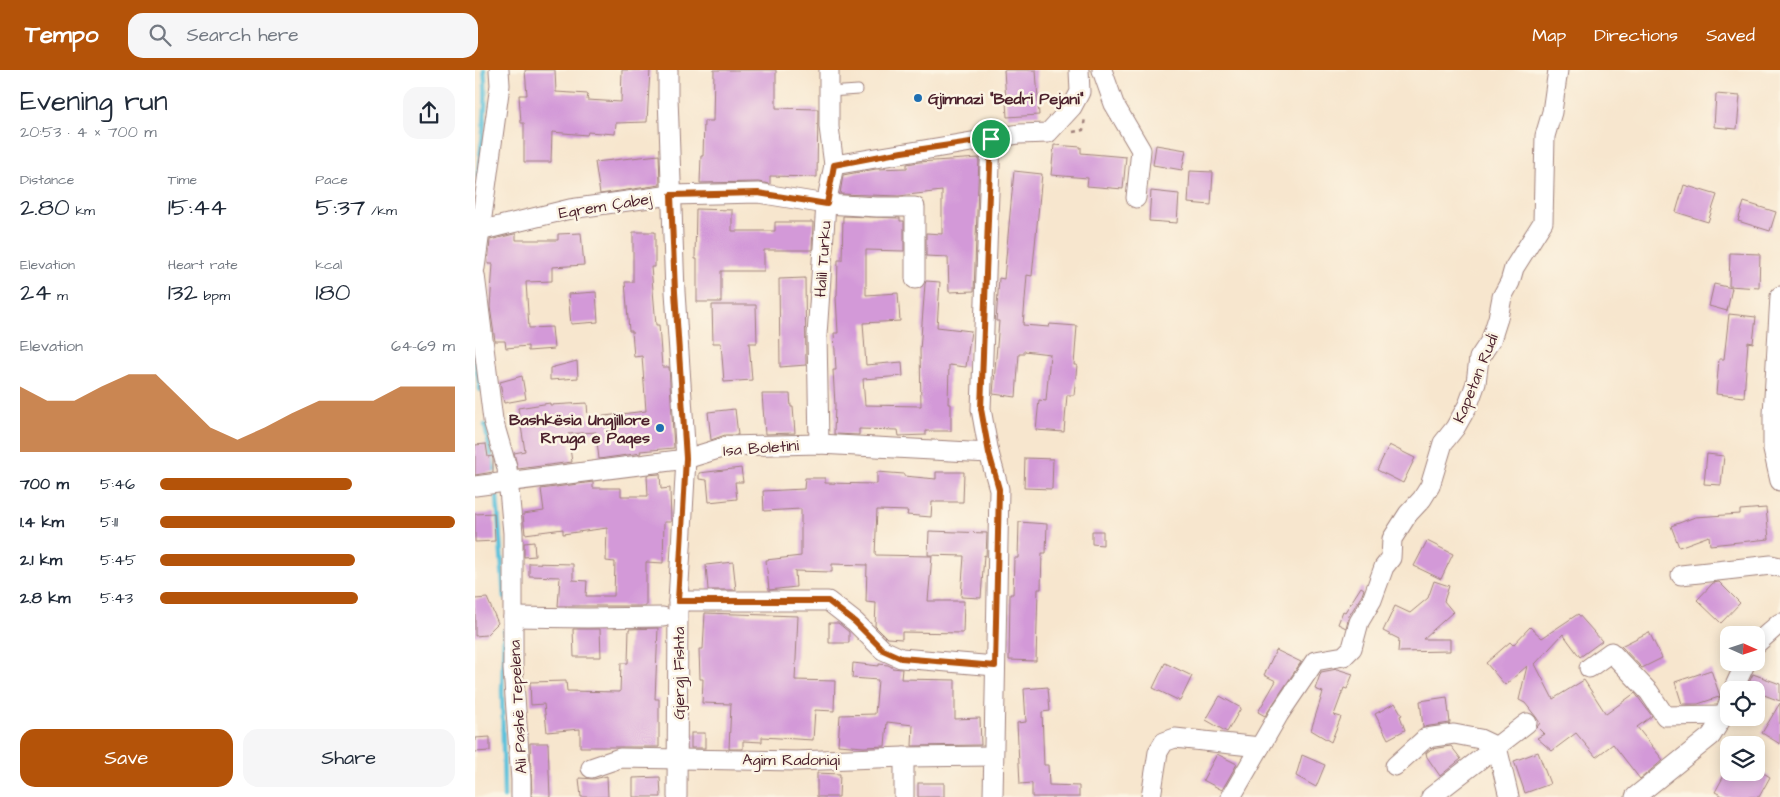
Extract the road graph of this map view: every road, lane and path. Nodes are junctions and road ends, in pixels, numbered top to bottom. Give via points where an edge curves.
1 (499, 70) edge
2 (669, 70) edge
3 (829, 70) edge
4 (1079, 70) edge
5 (1102, 70) edge
6 (1558, 70) edge
7 (859, 90) dead end
8 (829, 92) junction
9 (991, 139) junction
10 (834, 165) junction
11 (671, 195) junction
12 (1136, 198) dead end
13 (827, 204) junction
14 (478, 231) edge
15 (475, 268) edge
16 (475, 275) edge
17 (915, 279) dead end
18 (1780, 296) edge
19 (819, 444) junction
20 (989, 453) junction
21 (686, 458) junction
22 (1780, 481) edge
23 (508, 482) junction
24 (475, 486) edge
25 (1780, 566) edge
26 (1681, 575) dead end
27 (678, 601) junction
28 (513, 617) junction
29 (663, 617) dead end
30 (1780, 623) edge
31 (1765, 636) edge
32 (995, 666) junction
33 (1589, 668) dead end
34 (1720, 709) edge
35 (1720, 719) edge
36 (1527, 723) dead end
37 (1260, 747) junction
38 (1497, 748) junction
39 (993, 756) junction
40 (904, 757) junction
41 (678, 759) junction
42 (1395, 766) dead end
43 (591, 768) dead end
44 (521, 797) edge
45 (677, 797) edge
46 (904, 797) edge
47 (993, 797) edge
48 (1151, 797) edge
49 (1231, 797) edge
50 (1431, 797) edge
51 (1509, 797) edge
52 (1635, 797) edge

1 - 14 street
2 - 11 street, Gjergj Fishta
3 - 8 street
4 - 9 street via 1080,92 1072,107 1048,133
5 - 12 street via 1114,104 1141,150
6 - 37 street, Kapetan Rudi via 1553,112 1545,136 1543,222 1514,268 1502,297 1491,340 1479,358 1476,384 1468,405 1443,443 1430,486 1392,539 1391,558 1384,566 1372,600 1359,622 1352,648 1344,656 1315,661
7 - 8 lane
8 - 10 street
9 - 10 street
9 - 20 street via 981,409
10 - 13 street
11 - 13 street, Eqrem Çabej via 758,193
11 - 14 street, Eqrem Çabej via 569,208
11 - 21 street, Gjergj Fishta
13 - 17 street, Halil Turku via 915,207
13 - 19 street, Halil Turku via 817,335
14 - 15 street
16 - 23 street, Ali Pashë Tepelena via 493,420
18 - 22 street via 1773,450
19 - 20 street, Isa Boletini
19 - 21 street, Isa Boletini via 728,446
20 - 32 street via 999,489
21 - 23 street, Isa Boletini
21 - 27 street, Gjergj Fishta
23 - 24 street, Isa Boletini
23 - 28 street, Ali Pashë Tepelena via 513,533
25 - 26 street
27 - 32 street via 828,601 883,650 901,658
27 - 41 street, Gjergj Fishta
28 - 29 street, Ali Pashë Tepelena
28 - 44 street, Ali Pashë Tepelena
30 - 31 street
32 - 39 street
33 - 34 street via 1611,652 1649,692 1665,716
35 - 52 street via 1711,736
36 - 38 street
37 - 48 street via 1175,738 1164,742 1158,752
37 - 49 street, Kapetan Rudi
38 - 42 street via 1479,739 1453,734 1426,738
38 - 50 street
38 - 51 street
39 - 40 street, Agim Radoniqi
39 - 47 street
40 - 41 street, Agim Radoniqi via 796,761
40 - 46 street
41 - 43 street, Agim Radoniqi via 620,758
41 - 45 street, Gjergj Fishta

